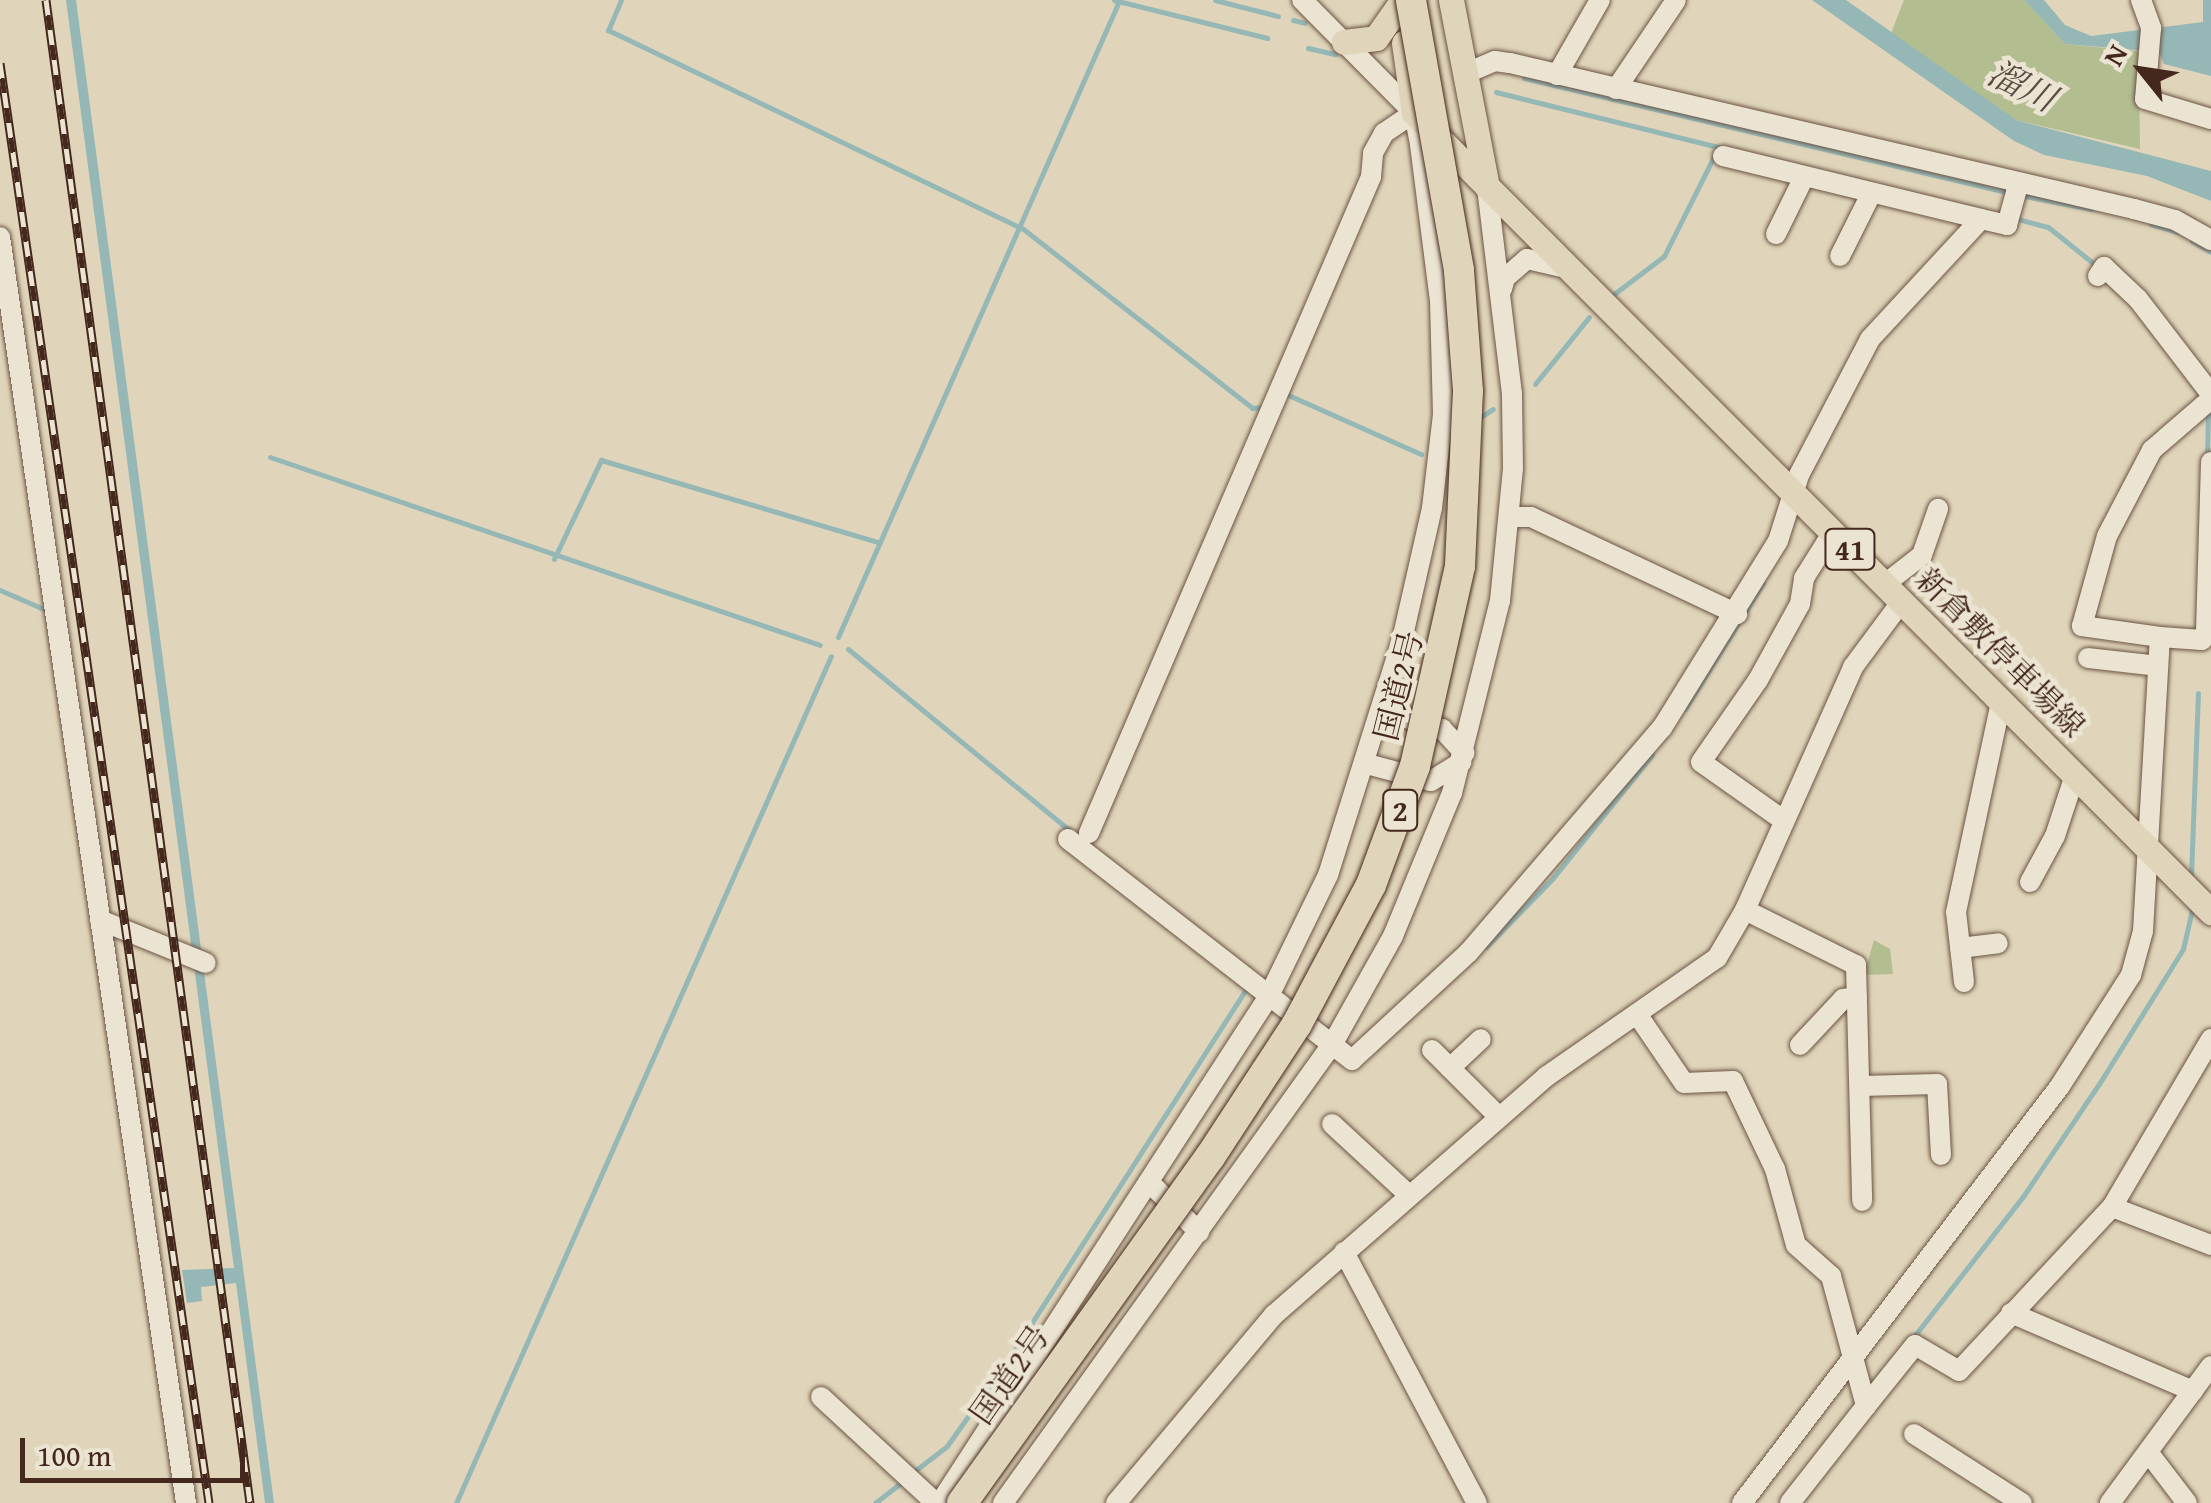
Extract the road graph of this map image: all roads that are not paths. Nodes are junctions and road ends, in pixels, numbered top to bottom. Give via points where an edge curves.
1 (1302, 0) edge
2 (1452, 0) edge
3 (1600, 0) edge
4 (1676, 0) edge
5 (2138, 0) edge
6 (1402, 2) edge
7 (1344, 42) junction
8 (1469, 72) junction
9 (1558, 75) junction
10 (1616, 89) junction
11 (1414, 113) junction
12 (2211, 120) edge
13 (1723, 156) dead end
14 (1804, 177) junction
15 (1487, 187) junction
16 (1871, 194) junction
17 (2003, 208) junction
18 (1776, 234) dead end
19 (0, 236) edge
20 (2211, 240) edge
21 (1840, 256) dead end
22 (1566, 269) junction
23 (2100, 273) dead end
24 (1502, 290) junction
25 (2209, 399) edge
26 (2211, 462) edge
27 (1794, 492) junction
28 (1938, 509) dead end
29 (1510, 517) junction
30 (1833, 532) junction
31 (2210, 541) edge
32 (1894, 592) junction
33 (1737, 614) junction
34 (2160, 636) junction
35 (2088, 658) dead end
36 (2158, 666) junction
37 (2000, 702) junction
38 (1384, 711) junction
39 (1462, 758) junction
40 (1367, 764) junction
41 (2076, 775) junction
42 (1783, 820) junction
43 (2148, 846) junction
44 (2030, 882) dead end
45 (1745, 910) junction
46 (2211, 912) edge
47 (100, 920) junction
48 (1998, 944) dead end
49 (1960, 948) junction
50 (200, 961) dead end
51 (1964, 982) dead end
52 (1257, 987) junction
53 (1858, 998) junction
54 (1637, 1014) junction
55 (1482, 1039) dead end
56 (2211, 1039) edge
57 (1332, 1043) junction
58 (1800, 1045) dead end
59 (1432, 1050) dead end
60 (1450, 1068) junction
61 (1861, 1086) junction
62 (1499, 1117) junction
63 (1332, 1124) dead end
64 (1941, 1155) dead end
65 (1149, 1182) junction
66 (1410, 1195) junction
67 (1862, 1200) dead end
68 (2112, 1207) junction
69 (1199, 1232) junction
70 (2211, 1245) edge
71 (1344, 1252) junction
72 (2010, 1312) junction
73 (1850, 1360) junction
74 (2211, 1366) edge
75 (2193, 1391) junction
76 (821, 1396) dead end
77 (1864, 1403) junction
78 (1914, 1434) dead end
79 (2148, 1452) junction
80 (186, 1503) edge
81 (938, 1503) edge
82 (962, 1503) edge
83 (1003, 1503) edge
84 (1116, 1503) edge
85 (1477, 1503) edge
86 (1742, 1503) edge
87 (1790, 1503) edge
88 (2022, 1503) edge
89 (2110, 1503) edge
90 (2187, 1503) edge

1 - 7 street
2 - 8 main road
3 - 9 street
4 - 10 street
5 - 12 street via 2151,28 2144,100
6 - 7 main road via 1376,38
6 - 11 main road
6 - 82 highway, 国道2号 / 2, bridge via 1459,270 1468,391 1460,566 1415,766 1371,885 1297,1024
7 - 11 street
8 - 9 street via 1495,61
8 - 11 main road
8 - 15 main road
9 - 10 street
10 - 17 street
11 - 15 main road, 新倉敷停車場線 / 41
11 - 38 street via 1440,301 1443,415 1432,508
11 - 52 street via 1384,133 1373,153 1371,177 1279,391 1079,836
13 - 14 street
14 - 16 street
14 - 18 street
15 - 22 main road, 新倉敷停車場線 / 41
15 - 24 street
16 - 17 street
16 - 21 street
17 - 20 street via 2175,220
17 - 27 street via 1870,338
19 - 47 street
22 - 24 street via 1527,259 1505,278
22 - 27 main road, 新倉敷停車場線 / 41
23 - 25 street via 2177,344
24 - 29 street via 1512,394
25 - 34 street via 2152,450 2108,536 2082,626
26 - 31 street
27 - 30 main road, 新倉敷停車場線 / 41
27 - 33 street via 1778,542
28 - 32 street via 1922,555
29 - 33 street via 1531,517
29 - 39 street via 1493,634
30 - 32 main road, 新倉敷停車場線 / 41
30 - 42 street via 1758,680 1701,762
31 - 34 street via 2202,640
32 - 37 main road, 新倉敷停車場線 / 41
32 - 42 street
33 - 57 street via 1662,728 1469,952 1352,1060
34 - 36 street
35 - 36 street
36 - 43 street
37 - 41 main road, 新倉敷停車場線 / 41
37 - 49 street via 1956,912
38 - 39 street via 1442,729
38 - 40 street
39 - 40 street via 1431,781
39 - 57 street via 1393,936
40 - 52 street via 1328,875
41 - 43 main road, 新倉敷停車場線 / 41
41 - 44 street
42 - 45 street
43 - 46 main road, 新倉敷停車場線 / 41
43 - 73 street via 2143,931 2121,992 2060,1086
45 - 53 street via 1856,965
45 - 54 street via 1717,958
47 - 50 street
47 - 80 street
48 - 49 street
49 - 51 street
52 - 57 street
52 - 65 street
53 - 58 street via 1843,999
53 - 61 street
54 - 62 street
54 - 73 street via 1684,1084 1729,1078 1738,1088 1775,1169 1796,1245 1831,1276
55 - 60 street
56 - 68 street
57 - 69 street
59 - 60 street
60 - 62 street
61 - 64 street via 1938,1084
61 - 67 street
62 - 66 street
63 - 66 street
65 - 69 street
65 - 81 street
66 - 71 street
68 - 70 street
68 - 72 street
69 - 83 street
71 - 84 street via 1235,1357
71 - 85 street
72 - 75 street
72 - 77 street via 1959,1371 1915,1344
73 - 77 street
73 - 86 street
74 - 75 street
75 - 79 street
76 - 81 street
77 - 87 street
78 - 88 street
79 - 89 street
79 - 90 street

